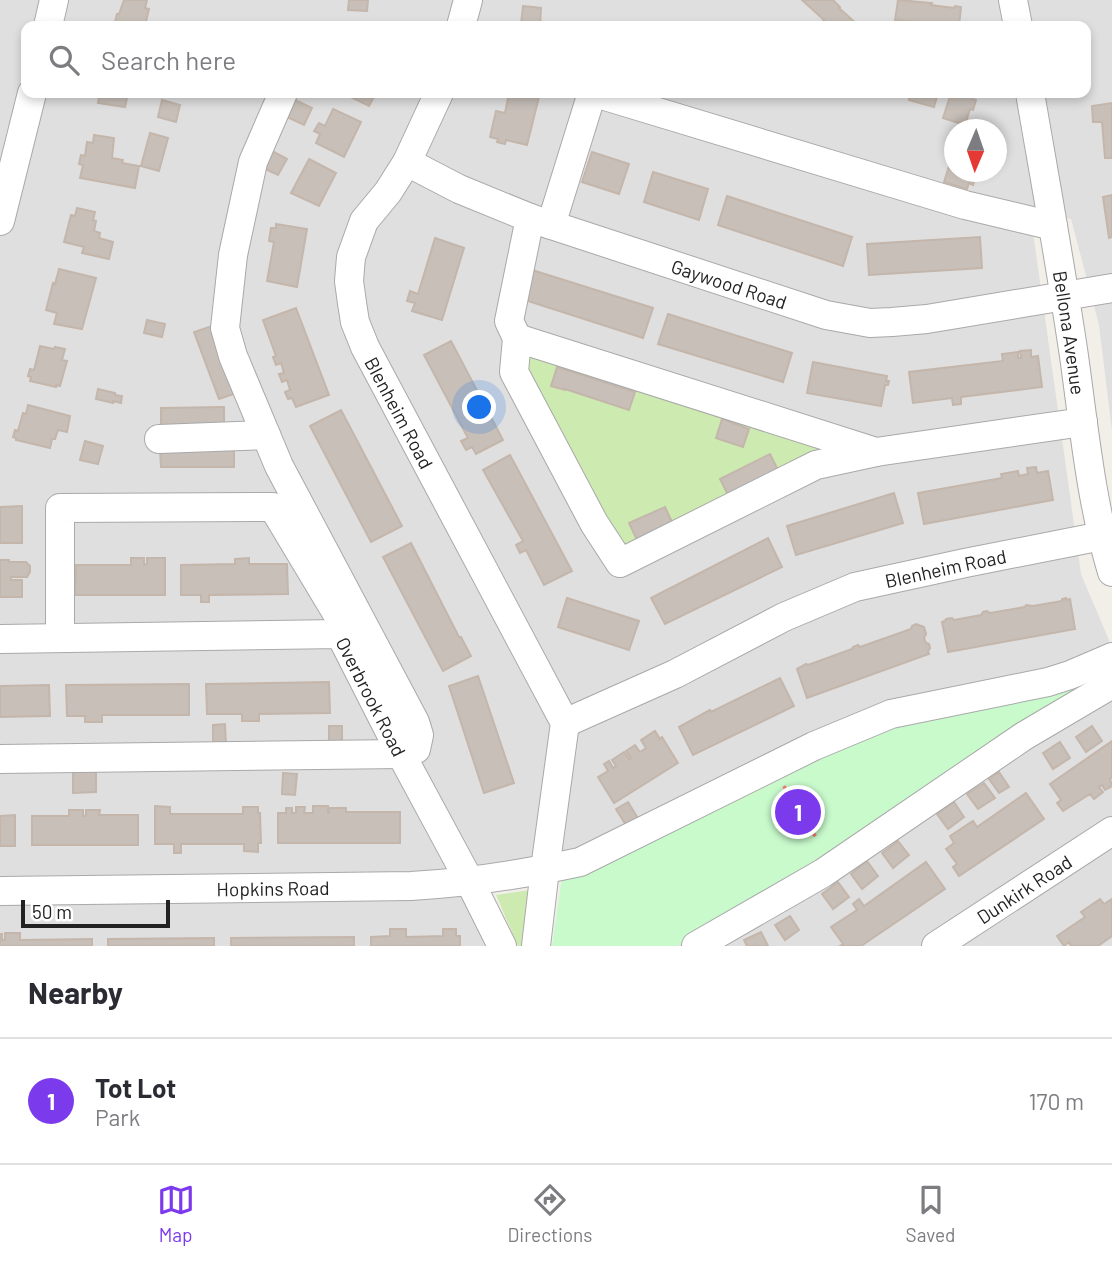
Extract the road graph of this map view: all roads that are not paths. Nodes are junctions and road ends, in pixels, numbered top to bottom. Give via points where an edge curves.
1 (54, 0) edge
2 (468, 0) edge
3 (1013, 0) edge
4 (49, 21) edge
5 (462, 21) edge
6 (1017, 21) edge
7 (31, 98) edge
8 (281, 98) edge
9 (437, 98) edge
10 (591, 98) edge
11 (610, 98) edge
12 (1031, 98) edge
13 (407, 162) junction
14 (0, 221) edge
15 (540, 221) junction
16 (1053, 226) junction
17 (1112, 288) edge
18 (1065, 296) junction
19 (517, 338) junction
20 (1083, 422) junction
21 (266, 435) junction
22 (159, 439) dead end
23 (876, 452) junction
24 (1102, 536) junction
25 (1112, 572) edge
26 (340, 634) junction
27 (60, 638) junction
28 (0, 639) edge
29 (1112, 657) edge
30 (1112, 684) edge
31 (565, 723) junction
32 (401, 754) junction
33 (0, 759) edge
34 (1112, 831) edge
35 (544, 869) junction
36 (470, 881) junction
37 (0, 891) edge
38 (502, 946) edge
39 (536, 946) edge
40 (696, 946) edge
41 (936, 946) edge

1 - 4 street
2 - 5 street
3 - 6 street
7 - 14 street
8 - 21 street via 253,162 233,255 225,328
9 - 13 street, Blenheim Road
10 - 15 street
11 - 16 street via 965,205
12 - 16 street, Bellona Avenue
13 - 15 street, Gaywood Road via 459,189
13 - 31 street, Blenheim Road via 364,221 351,257 355,322
15 - 18 street, Gaywood Road via 826,315 870,323 928,319
15 - 19 street via 509,321
16 - 18 street, Bellona Avenue
17 - 18 street, Gaywood Road
18 - 20 street, Bellona Avenue
19 - 23 street
19 - 23 street via 514,372 620,563 816,465
20 - 23 street
20 - 24 street, Bellona Avenue
21 - 22 street
21 - 32 street via 415,722 419,735 416,749
24 - 25 street, Bellona Avenue
24 - 31 street, Blenheim Road via 855,587
26 - 27 street, Overbrook Road
26 - 27 street via 339,618 273,507 60,508
26 - 32 street, Overbrook Road
27 - 28 street, Overbrook Road
29 - 35 street, Hopkins Road via 1048,682 891,713 814,746 580,862
30 - 40 street via 1024,736 823,873
31 - 35 street
32 - 33 street
32 - 36 street, Overbrook Road
34 - 41 street, Dunkirk Road
35 - 36 street, Hopkins Road
35 - 39 street
36 - 37 street, Hopkins Road via 411,887
36 - 38 street, Overbrook Road

